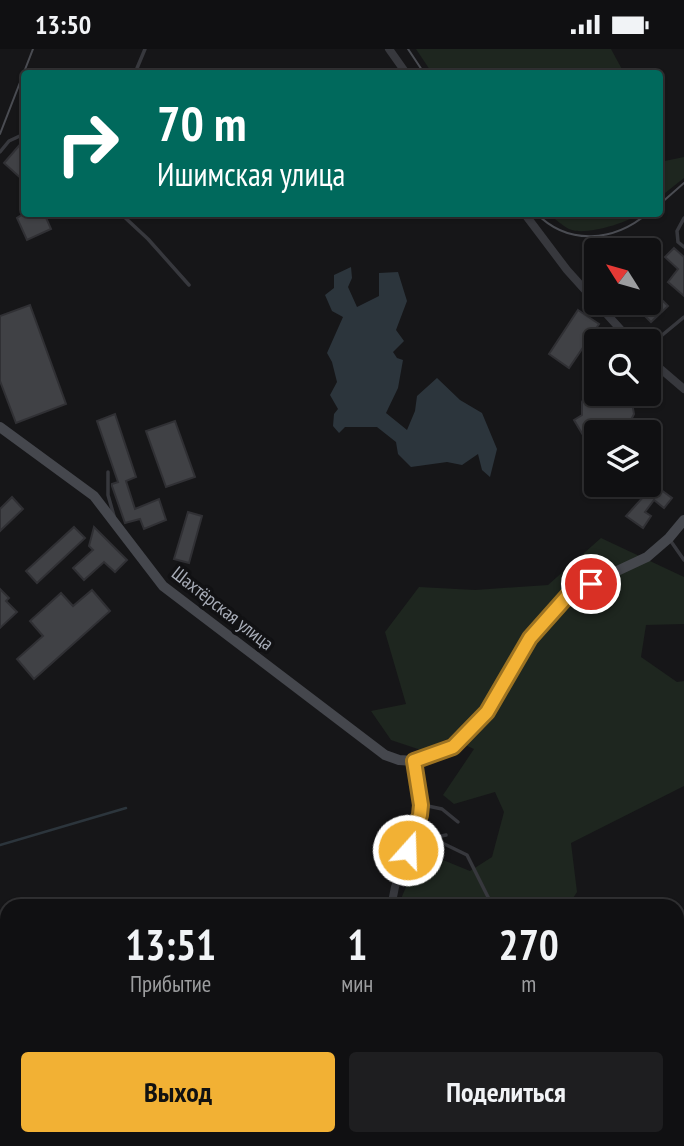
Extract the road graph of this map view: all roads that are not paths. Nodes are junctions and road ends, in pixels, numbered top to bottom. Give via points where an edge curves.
1 (145, 49) edge
2 (389, 49) edge
3 (136, 70) edge
4 (404, 70) edge
5 (21, 135) edge
6 (0, 152) edge
7 (124, 217) edge
8 (527, 217) edge
9 (684, 218) edge
10 (684, 247) edge
11 (189, 285) dead end
12 (684, 317) edge
13 (620, 329) edge
14 (661, 336) edge
15 (661, 369) edge
16 (684, 389) edge
17 (0, 427) edge
18 (108, 472) dead end
19 (684, 520) edge
20 (118, 528) junction
21 (669, 538) junction
22 (684, 560) edge
23 (414, 761) junction
24 (421, 805) junction
25 (458, 822) dead end
26 (414, 831) junction
27 (446, 835) dead end
28 (432, 838) junction
29 (393, 899) edge
30 (489, 899) edge

1 - 3 lane
2 - 4 street
5 - 6 lane
7 - 11 lane
8 - 13 street
9 - 10 lane via 677,231
12 - 14 lane
15 - 16 street
17 - 20 main road, Шахтёрская улица via 94,496
18 - 20 lane via 108,495
19 - 21 main road
20 - 23 main road, Шахтёрская улица via 163,586 386,755
21 - 22 lane
21 - 23 main road via 634,565 570,593 530,638 487,712 453,747
23 - 24 street
24 - 25 lane via 442,809
24 - 26 street
26 - 28 lane
26 - 29 street
27 - 28 lane
28 - 30 lane via 467,855

